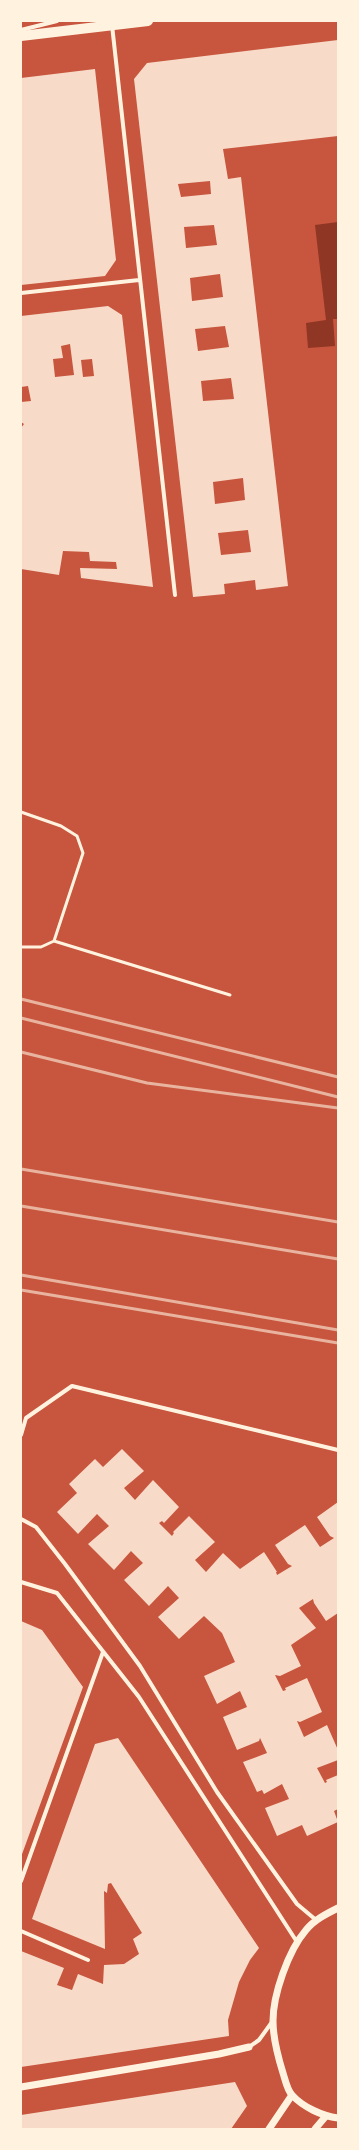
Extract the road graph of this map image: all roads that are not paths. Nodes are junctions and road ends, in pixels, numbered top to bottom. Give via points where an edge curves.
1 (56, 21) edge
2 (148, 21) edge
3 (112, 23) edge
4 (21, 30) edge
5 (21, 36) edge
6 (139, 280) junction
7 (21, 293) edge
8 (175, 595) dead end
9 (21, 812) edge
10 (54, 941) junction
11 (21, 947) edge
12 (230, 995) dead end
13 (21, 1435) edge
14 (338, 1450) edge
15 (21, 1519) edge
16 (21, 1582) edge
17 (103, 1652) junction
18 (21, 1881) edge
19 (338, 1908) edge
20 (316, 1920) junction
21 (21, 1931) edge
22 (297, 1942) junction
23 (88, 1960) dead end
24 (273, 2022) junction
25 (249, 2047) joint
26 (21, 2087) edge
27 (292, 2095) junction
28 (326, 2116) junction
29 (338, 2118) edge
30 (269, 2129) edge
31 (315, 2129) edge

1 - 4 street
2 - 3 main road
3 - 5 main road
3 - 6 street
6 - 7 street
6 - 8 street
9 - 10 lane via 61,826 77,836 83,852
10 - 11 lane via 41,947
10 - 12 lane
13 - 14 street via 26,1418 72,1386
15 - 20 street via 36,1527 65,1564 140,1666 217,1792 297,1904
16 - 17 street via 57,1594
17 - 18 street
17 - 22 street via 139,1697
19 - 20 street
20 - 22 street
21 - 23 street
22 - 24 street via 286,1965
24 - 25 street via 259,2040
24 - 27 street via 280,2063
25 - 26 street
27 - 28 street
27 - 30 street
28 - 29 street
28 - 31 street

